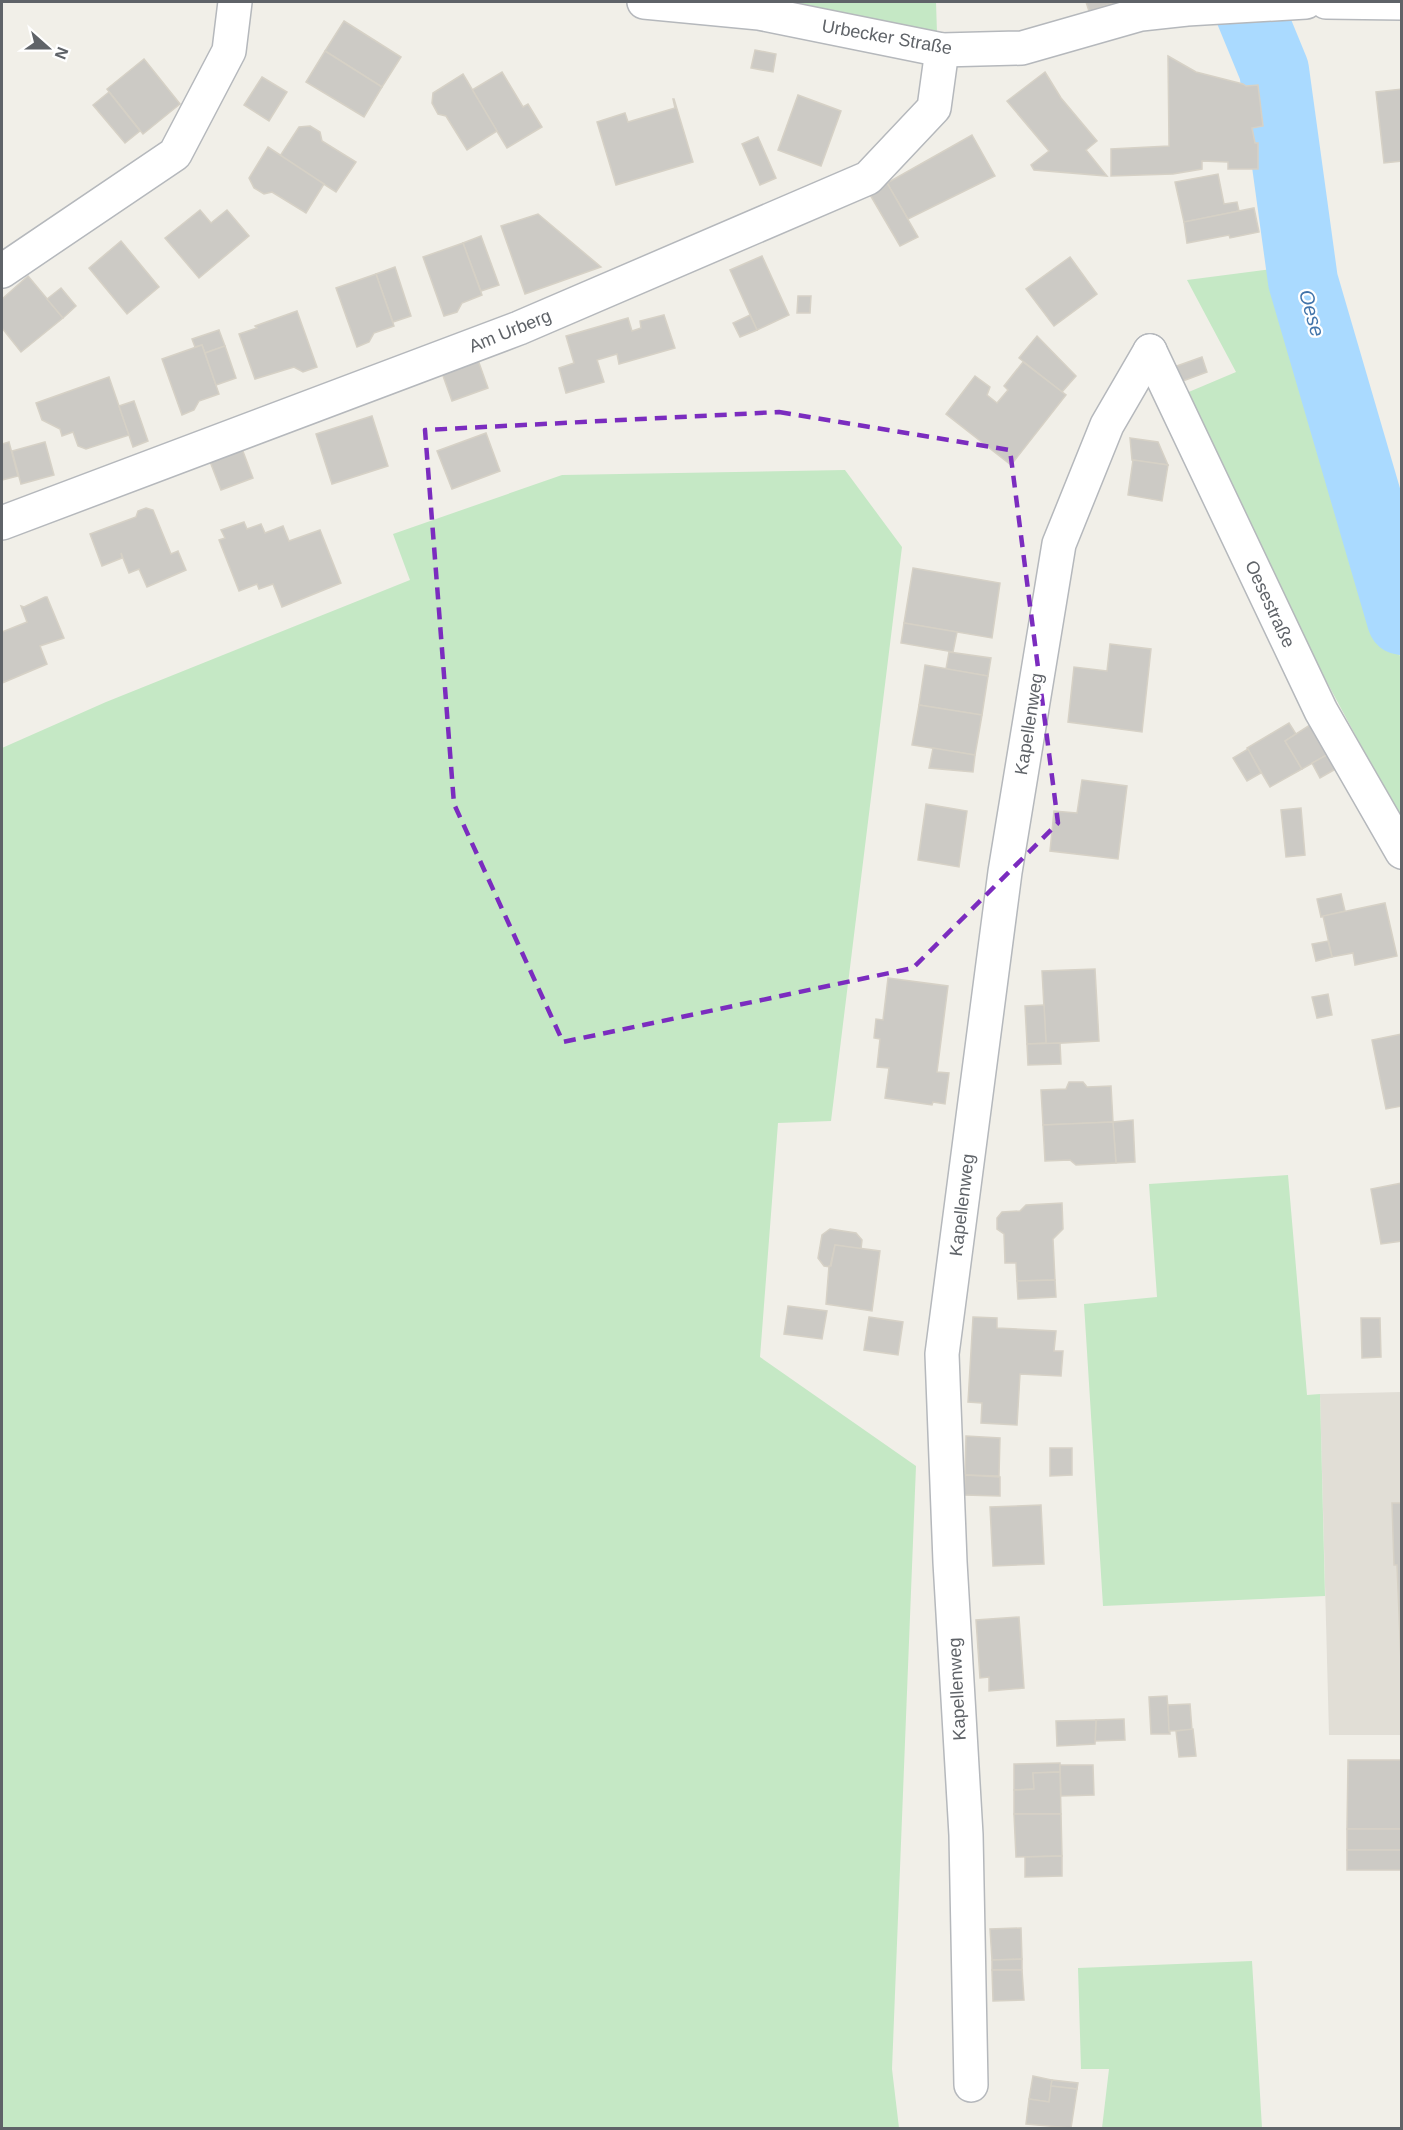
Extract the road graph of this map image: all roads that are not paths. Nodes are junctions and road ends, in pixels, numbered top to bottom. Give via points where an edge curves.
1 (235, 2) edge
2 (644, 2) edge
3 (1294, 2) edge
4 (1326, 2) edge
5 (1401, 3) edge
6 (762, 7) edge
7 (942, 50) junction
8 (2, 271) edge
9 (1150, 351) joint
10 (2, 523) edge
11 (1401, 852) edge
12 (971, 2085) dead end

1 - 8 street via 229,51 175,154
2 - 6 street, Urbecker Straße
3 - 7 street, Urbecker Straße via 1141,14 1022,48
4 - 5 street
6 - 7 street, Urbecker Straße
7 - 10 street, Am Urberg via 934,108 868,178 519,328
9 - 11 street, Oesestraße via 1321,711
9 - 12 street, Kapellenweg via 1107,425 1059,544 1005,872 942,1354 966,1835

